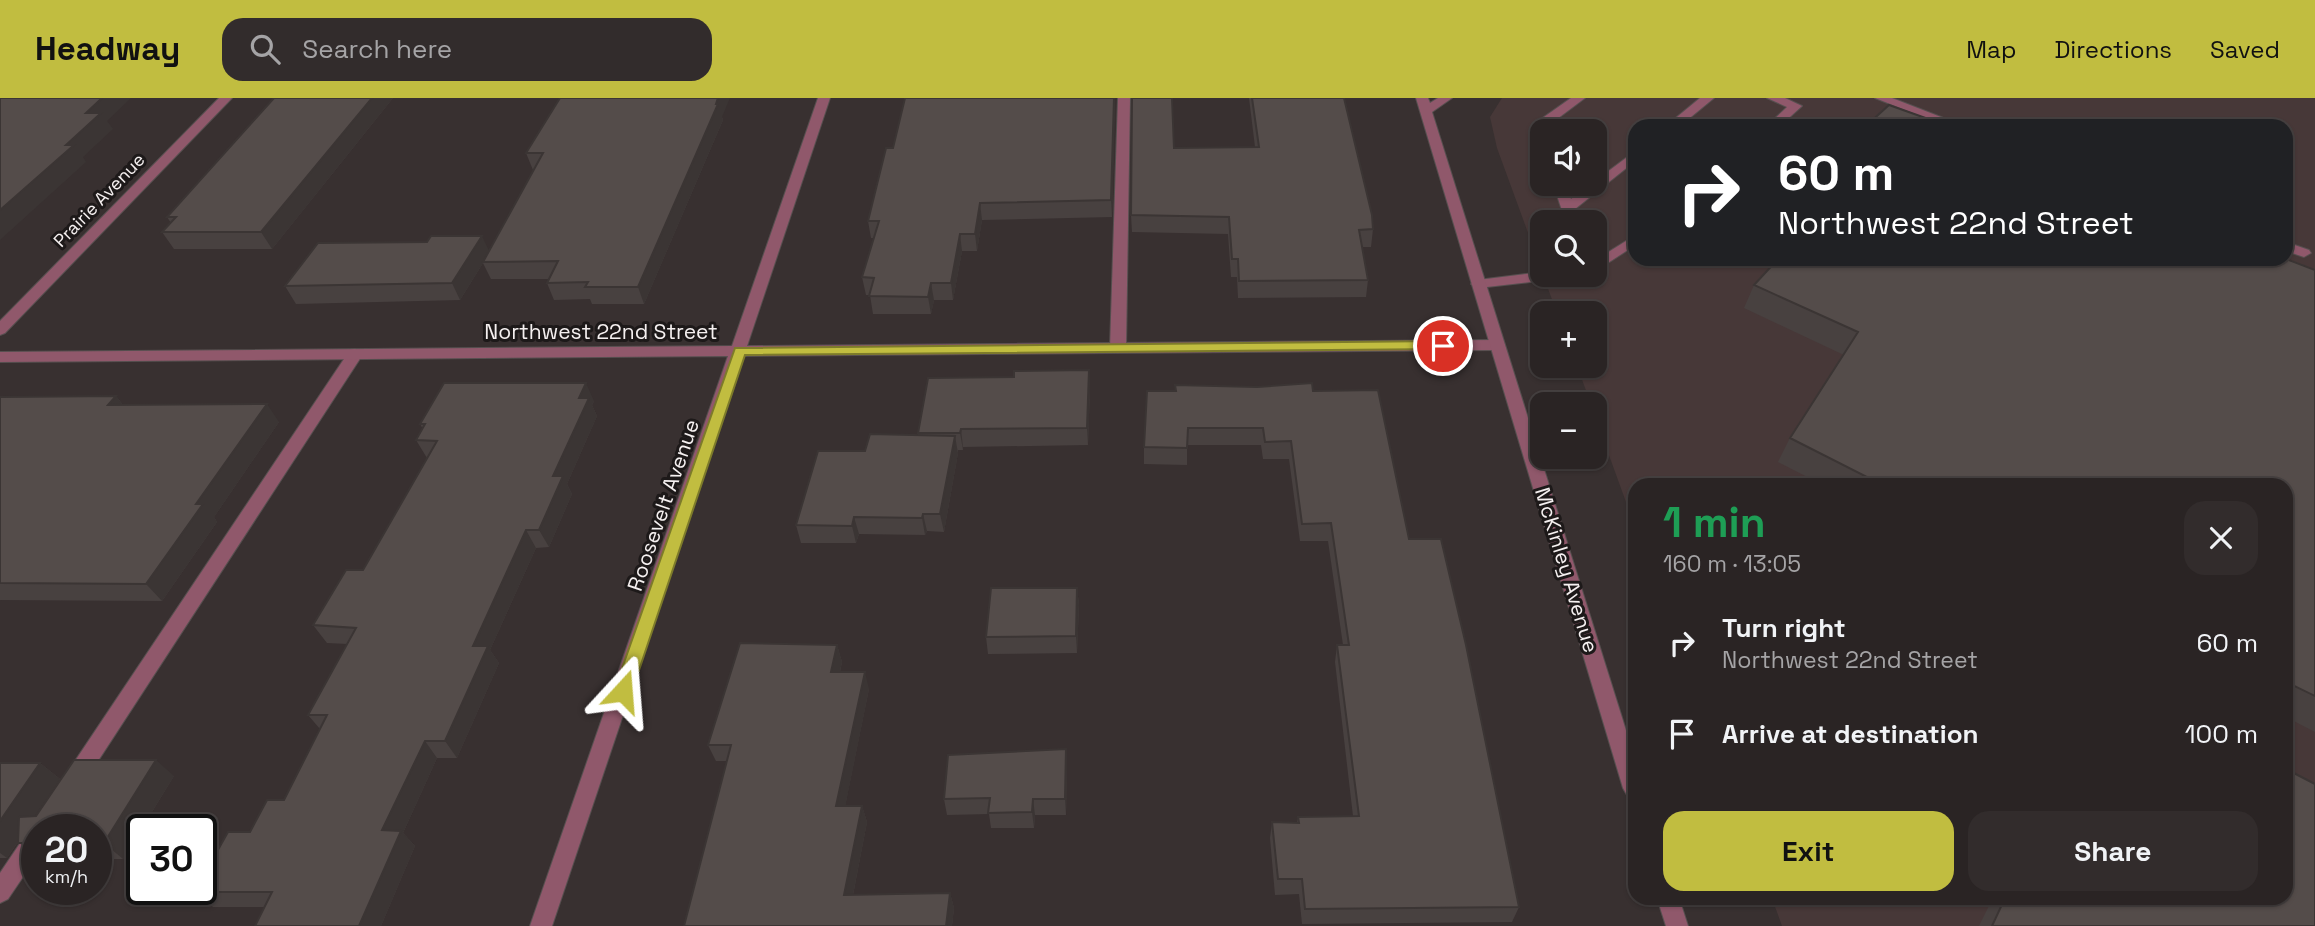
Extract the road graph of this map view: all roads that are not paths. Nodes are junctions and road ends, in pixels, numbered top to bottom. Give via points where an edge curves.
1 (226, 98) edge
2 (824, 98) edge
3 (1124, 98) edge
4 (1446, 98) edge
5 (1579, 98) edge
6 (1708, 98) edge
7 (1773, 98) edge
8 (1808, 98) edge
9 (1881, 98) edge
10 (1424, 105) edge
11 (1796, 106) junction
12 (1549, 119) edge
13 (1681, 119) edge
14 (1781, 119) edge
15 (1939, 119) edge
16 (1628, 161) edge
17 (1564, 196) edge
18 (1568, 208) joint
19 (1628, 244) edge
20 (2293, 249) edge
21 (2304, 253) dead end
22 (1607, 259) edge
23 (1530, 278) edge
24 (1478, 284) junction
25 (0, 330) edge
26 (1497, 345) junction
27 (1118, 348) junction
28 (740, 351) junction
29 (355, 354) junction
30 (0, 357) edge
31 (1628, 769) edge
32 (65, 795) edge
33 (21, 861) edge
34 (0, 892) edge
35 (1670, 905) edge
36 (541, 926) edge
37 (1677, 926) edge

1 - 25 street, Prairie Avenue
2 - 28 street, Roosevelt Avenue
3 - 27 street
4 - 10 street
5 - 12 street
6 - 13 street
7 - 11 street
8 - 11 street
9 - 15 street
10 - 24 street, McKinley Avenue
11 - 14 street
16 - 18 street
17 - 18 street
19 - 22 street
20 - 21 street
23 - 24 street
24 - 26 street, McKinley Avenue
26 - 27 street, Northwest 22nd Street
26 - 31 street, McKinley Avenue
27 - 28 street, Northwest 22nd Street
28 - 29 street, Northwest 22nd Street
28 - 36 street, Roosevelt Avenue
29 - 30 street, Northwest 22nd Street
29 - 32 street
33 - 34 street
35 - 37 street

